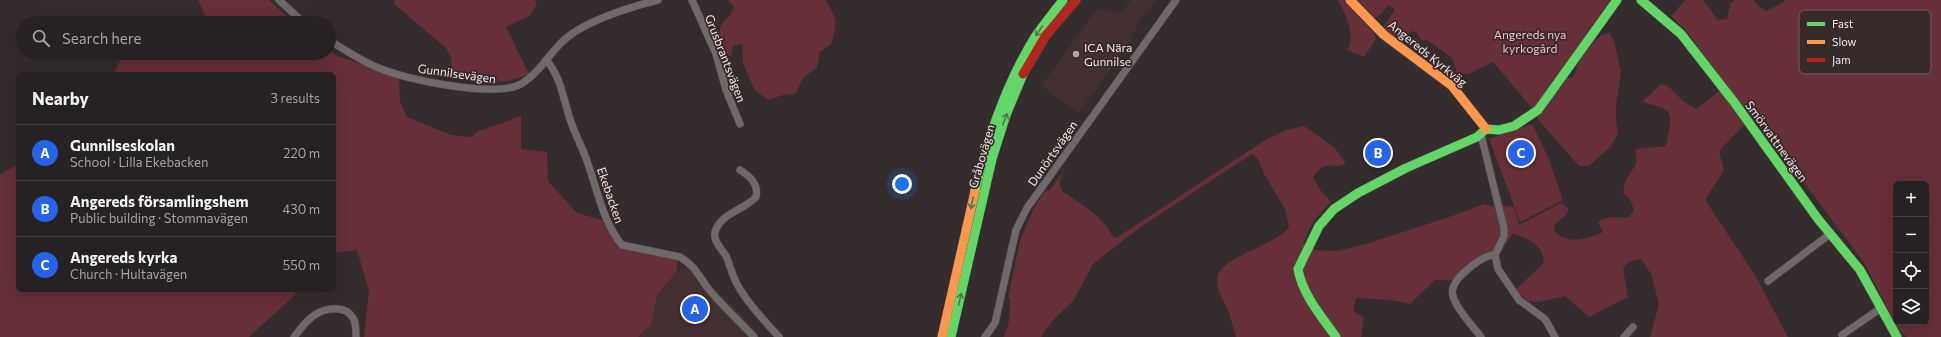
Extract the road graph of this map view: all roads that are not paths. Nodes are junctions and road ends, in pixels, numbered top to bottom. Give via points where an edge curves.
1 (280, 0) edge
2 (658, 0) edge
3 (692, 0) edge
4 (1063, 0) edge
5 (1076, 0) edge
6 (1176, 0) edge
7 (1350, 0) edge
8 (1617, 0) edge
9 (1641, 0) edge
10 (297, 16) edge
11 (336, 45) edge
12 (546, 60) junction
13 (740, 124) dead end
14 (1483, 132) junction
15 (740, 170) dead end
16 (1830, 234) junction
17 (1495, 255) junction
18 (1768, 281) dead end
19 (1881, 308) junction
20 (1633, 327) dead end
21 (1842, 335) dead end
22 (294, 337) edge
23 (356, 337) edge
24 (754, 337) edge
25 (778, 337) edge
26 (942, 337) edge
27 (951, 337) edge
28 (985, 337) edge
29 (1336, 337) edge
30 (1481, 337) edge
31 (1555, 337) edge
32 (1624, 337) edge
33 (1897, 337) edge

1 - 10 street
2 - 12 street, Gunnilsevägen via 608,16 580,30 562,42
3 - 13 street, Grusbrantsvägen via 716,54 726,90
4 -> 26 street, Gråbovägen via 1031,43 992,126 978,176
27 -> 5 street, Gråbovägen via 999,133 1021,80 1039,47
6 - 28 street, Dunörtsvägen via 1027,208 1016,230 995,323
7 - 14 street, Angereds Kyrkväg via 1384,35 1452,86
8 - 14 street via 1538,110 1524,121
9 - 16 street, Smörvattnevägen via 1680,34 1734,102
11 - 12 street, Gunnilsevägen via 360,60 408,77 502,90 528,80
12 - 24 street, Ekebacken via 552,66 562,89 601,206 616,238 622,245 680,257 689,262 730,314
14 - 17 street via 1504,228 1504,236
14 - 29 street via 1358,193 1334,209 1319,226 1298,269 1314,304
15 - 25 street via 753,181 756,197 728,214 715,230 715,240 725,254 734,279 746,299
16 - 18 street
16 - 19 street, Smörvattnevägen via 1860,270
17 - 30 street via 1470,267 1453,288 1452,294 1457,306
17 - 31 street via 1498,269 1505,282 1519,300 1545,319
19 - 21 street
19 - 33 street, Smörvattnevägen
20 - 32 street
22 - 23 street via 304,323 314,315 331,309 339,309 350,315 354,320

